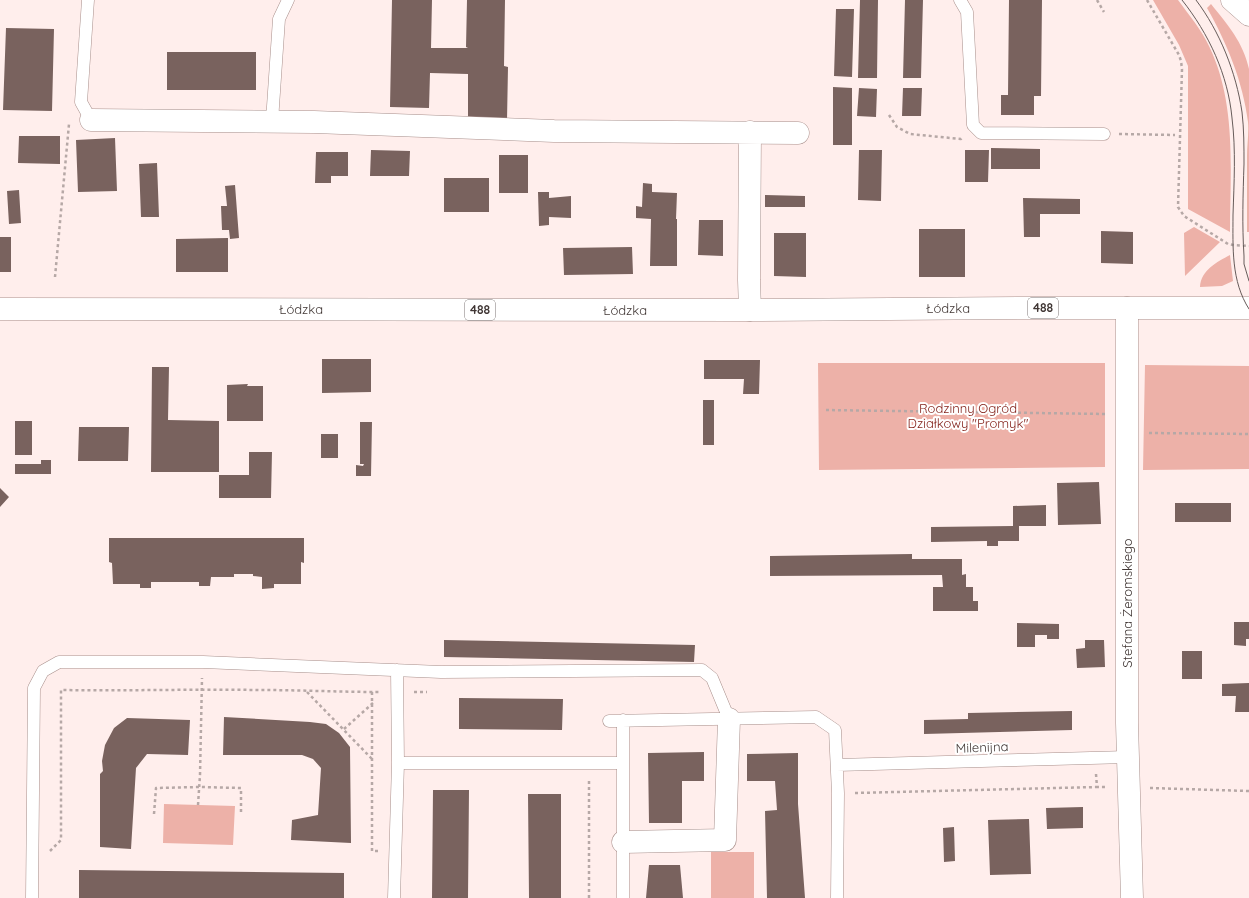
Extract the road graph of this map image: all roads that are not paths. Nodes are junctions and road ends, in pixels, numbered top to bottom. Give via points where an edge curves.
1 (88, 0) edge
2 (288, 0) edge
3 (960, 0) edge
4 (91, 120) joint
5 (272, 121) junction
6 (750, 132) junction
7 (798, 133) dead end
8 (1104, 134) road end
9 (1127, 308) junction
10 (1249, 308) edge
11 (0, 309) edge
12 (750, 310) junction
13 (397, 670) junction
14 (729, 718) junction
15 (623, 720) junction
16 (609, 721) dead end
17 (1128, 757) junction
18 (398, 763) junction
19 (623, 763) junction
20 (837, 765) junction
21 (623, 842) junction
22 (32, 898) edge
23 (394, 898) edge
24 (623, 898) edge
25 (837, 898) edge
26 (1132, 898) edge

1 - 4 lane via 81,102
2 - 5 lane via 279,19
3 - 8 lane via 966,12 973,125 981,133
4 - 5 street
5 - 6 street via 554,131
6 - 7 street
6 - 12 street
9 - 10 street, Łódzka / 488
9 - 12 street, Łódzka / 488
9 - 17 street, Stefana Żeromskiego
11 - 12 street, Łódzka / 488
13 - 14 lane via 702,670 712,678
13 - 18 lane
13 - 22 lane via 203,662 59,662 43,671 34,688
14 - 15 lane
14 - 20 lane via 816,717 835,730
14 - 21 street via 725,840
15 - 16 lane
15 - 19 lane
17 - 20 lane, Milenijna
17 - 26 street, Stefana Żeromskiego
18 - 19 lane
18 - 23 lane
19 - 21 lane
20 - 25 lane
21 - 24 lane

